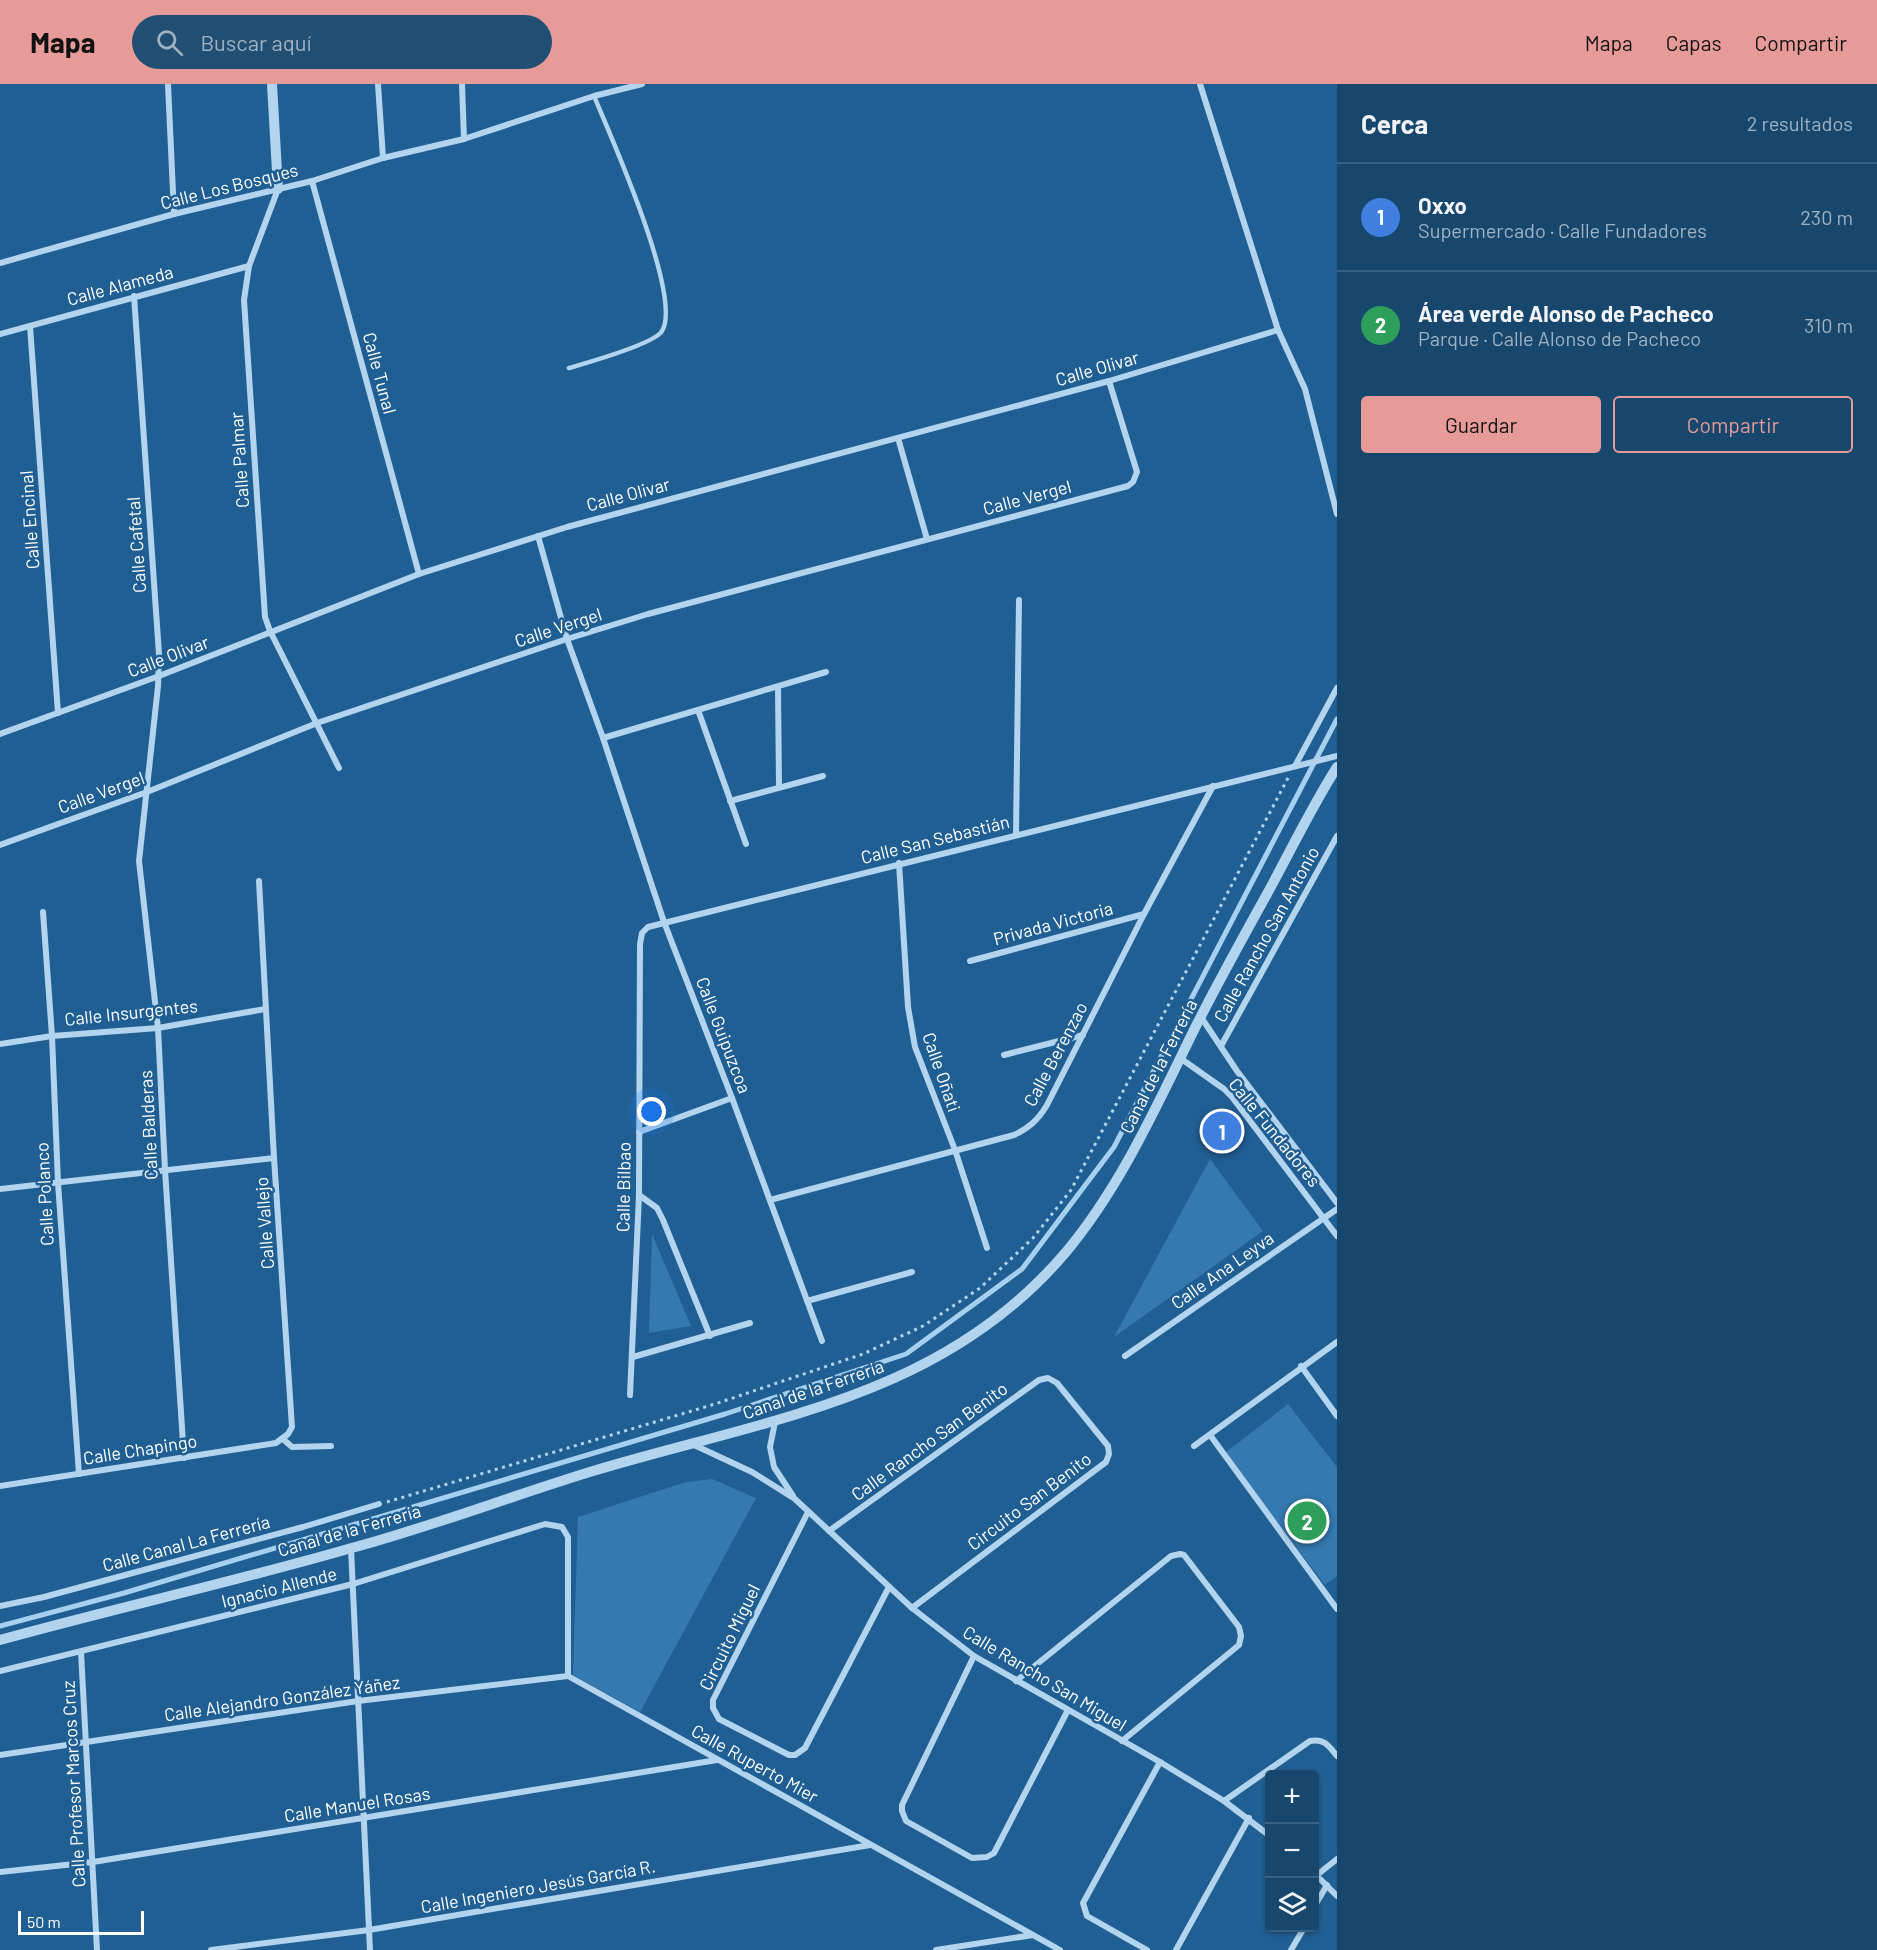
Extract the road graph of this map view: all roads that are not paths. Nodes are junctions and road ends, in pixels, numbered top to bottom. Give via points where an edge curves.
1 (168, 84) edge
2 (272, 84) edge
3 (378, 84) edge
4 (462, 84) edge
5 (642, 84) edge
6 (1200, 84) edge
7 (594, 96) junction
8 (464, 139) junction
9 (382, 158) junction
10 (312, 180) junction
11 (278, 189) junction
12 (174, 214) junction
13 (0, 262) edge
14 (249, 266) junction
15 (134, 297) junction
16 (30, 326) junction
17 (1278, 330) junction
18 (0, 334) edge
19 (569, 368) dead end
20 (1109, 381) junction
21 (898, 438) junction
22 (1337, 514) edge
23 (538, 536) junction
24 (927, 538) junction
25 (419, 574) junction
26 (1019, 600) dead end
27 (270, 631) junction
28 (567, 639) junction
29 (826, 672) dead end
30 (159, 676) junction
31 (778, 687) junction
32 (1337, 688) edge
33 (698, 710) junction
34 (58, 712) junction
35 (317, 723) junction
36 (0, 734) edge
37 (603, 738) junction
38 (1337, 756) edge
39 (1294, 766) junction
40 (1337, 767) edge
41 (339, 768) dead end
42 (823, 776) dead end
43 (1213, 786) junction
44 (778, 787) junction
45 (147, 792) junction
46 (730, 801) junction
47 (1016, 834) junction
48 (1337, 836) edge
49 (746, 844) dead end
50 (0, 845) edge
51 (899, 863) junction
52 (259, 881) dead end
53 (43, 912) dead end
54 (1144, 914) junction
55 (664, 922) junction
56 (970, 961) dead end
57 (266, 1009) junction
58 (1201, 1017) junction
59 (158, 1028) junction
60 (1083, 1035) junction
61 (52, 1036) junction
62 (0, 1044) edge
63 (1221, 1046) junction
64 (1004, 1055) dead end
65 (1180, 1058) junction
66 (732, 1098) junction
67 (639, 1132) junction
68 (955, 1150) junction
69 (274, 1158) junction
70 (165, 1170) junction
71 (58, 1183) junction
72 (0, 1189) edge
73 (639, 1195) junction
74 (770, 1200) junction
75 (1337, 1203) edge
76 (1337, 1209) edge
77 (1324, 1218) junction
78 (1337, 1236) edge
79 (987, 1248) dead end
80 (912, 1272) dead end
81 (807, 1301) junction
82 (750, 1323) dead end
83 (710, 1336) junction
84 (822, 1341) dead end
85 (1337, 1342) edge
86 (1125, 1356) dead end
87 (633, 1357) junction
88 (1301, 1366) junction
89 (1048, 1378) joint
90 (630, 1395) dead end
91 (1337, 1416) edge
92 (775, 1422) junction
93 (1210, 1435) junction
94 (286, 1437) junction
95 (691, 1443) junction
96 (330, 1446) dead end
97 (1194, 1446) dead end
98 (184, 1458) junction
99 (79, 1474) junction
100 (0, 1486) edge
101 (795, 1499) junction
102 (379, 1504) road end
103 (808, 1512) junction
104 (829, 1531) junction
105 (351, 1549) junction
106 (353, 1584) junction
107 (889, 1587) junction
108 (0, 1606) edge
109 (912, 1608) junction
110 (1337, 1609) edge
111 (0, 1640) edge
112 (81, 1652) junction
113 (974, 1656) junction
114 (0, 1671) edge
115 (568, 1676) junction
116 (1016, 1681) junction
117 (358, 1701) junction
118 (1068, 1710) junction
119 (86, 1741) junction
120 (1122, 1741) junction
121 (0, 1755) edge
122 (1337, 1756) edge
123 (718, 1760) junction
124 (1160, 1762) junction
125 (1224, 1801) junction
126 (363, 1818) junction
127 (1249, 1818) junction
128 (1265, 1832) edge
129 (870, 1845) junction
130 (1337, 1859) edge
131 (93, 1862) junction
132 (0, 1872) edge
133 (1319, 1872) edge
134 (1319, 1877) edge
135 (1327, 1885) junction
136 (1337, 1896) edge
137 (1319, 1899) edge
138 (369, 1930) junction
139 (1302, 1932) edge
140 (1033, 1935) junction
141 (98, 1950) edge
142 (211, 1950) edge
143 (370, 1950) edge
144 (936, 1950) edge
145 (1060, 1950) edge
146 (1147, 1950) edge
147 (1176, 1950) edge
148 (1291, 1950) edge

1 - 12 street
2 - 11 street
3 - 9 street
4 - 8 street
5 - 7 street, Calle Los Bosques
6 - 17 street
7 - 8 street, Calle Los Bosques
7 - 19 lane via 655,258 666,298 666,318 662,333 648,342
8 - 9 street, Calle Los Bosques
9 - 10 street, Calle Los Bosques
10 - 11 street, Calle Los Bosques
10 - 25 street, Calle Tunal
11 - 12 street, Calle Los Bosques
11 - 14 street, Calle Palmar
12 - 13 street, Calle Los Bosques
14 - 15 street, Calle Alameda
14 - 27 street, Calle Palmar via 244,300 265,617
15 - 16 street, Calle Alameda
15 - 30 street, Calle Cafetal
16 - 18 street, Calle Alameda
16 - 34 street, Calle Encinal
17 - 20 street, Calle Olivar
17 - 22 street via 1305,389
20 - 21 street, Calle Olivar
20 - 24 street, Calle Vergel via 1137,472 1134,482
21 - 23 street, Calle Olivar
21 - 24 street
23 - 25 street, Calle Olivar
23 - 28 street, Calle Guipuzcoa
24 - 28 street, Calle Vergel
25 - 27 street, Calle Olivar
26 - 47 street
27 - 30 street, Calle Olivar
27 - 35 street, Calle Palmar
28 - 35 street, Calle Vergel
28 - 37 street, Calle Guipuzcoa
29 - 31 street
30 - 34 street, Calle Olivar
30 - 45 street, Calle Cafetal
31 - 33 street
31 - 44 street
32 - 39 street
33 - 37 street
33 - 46 street
34 - 36 street, Calle Olivar
35 - 41 street, Calle Palmar
35 - 45 street, Calle Vergel
37 - 55 street, Calle Guipuzcoa
38 - 39 street, Calle San Sebastián
39 - 43 street, Calle San Sebastián
40 - 58 street, Canal de la Ferrería
42 - 44 street
43 - 47 street, Calle San Sebastián
43 - 54 street, Calle Berenzao
44 - 46 street
45 - 50 street, Calle Vergel
45 - 59 street, Calle Balderas via 139,861
46 - 49 street
47 - 51 street, Calle San Sebastián
48 - 63 street, Calle Rancho San Antonio
51 - 55 street, Calle San Sebastián
51 - 68 street, Calle Oñati via 911,1028
52 - 57 street, Calle Vallejo
53 - 61 street, Calle Polanco
54 - 56 street, Privada Victoria
54 - 60 street, Calle Berenzao
55 - 66 street, Calle Guipuzcoa
55 - 67 street, Calle Bilbao via 648,927 640,944
57 - 59 street, Calle Insurgentes
57 - 69 street, Calle Vallejo
58 - 63 street, Calle Fundadores
58 - 65 street, Canal de la Ferrería
59 - 61 street, Calle Insurgentes
59 - 70 street, Calle Balderas
60 - 64 street
60 - 68 street, Calle Berenzao via 1047,1105 1028,1129
61 - 62 street, Calle Insurgentes
61 - 71 street, Calle Polanco
63 - 75 street, Calle Fundadores
65 - 77 street, Calle Fundadores via 1232,1097
65 - 92 street, Canal de la Ferrería via 1154,1113 1099,1208 1064,1254 1016,1301 932,1361 865,1391
66 - 67 street
66 - 74 street, Calle Guipuzcoa
67 - 73 street, Calle Bilbao
68 - 74 street, Calle Berenzao
68 - 79 street, Calle Oñati
69 - 70 street
69 - 94 street, Calle Vallejo via 292,1418
70 - 71 street
70 - 98 street, Calle Balderas
71 - 72 street
71 - 99 street, Calle Polanco
73 - 83 street via 657,1208
73 - 87 street, Calle Bilbao
74 - 81 street, Calle Guipuzcoa
76 - 77 street, Calle Ana Leyva
77 - 78 street, Calle Fundadores
77 - 86 street, Calle Ana Leyva
80 - 81 street
81 - 84 street, Calle Guipuzcoa
82 - 83 street
83 - 87 street
85 - 88 street
87 - 90 street, Calle Bilbao
88 - 91 street
88 - 93 street
89 - 104 street, Calle Rancho San Benito via 1039,1380
89 - 109 street, Circuito San Benito via 1057,1383 1108,1446 1106,1462
92 - 95 street, Canal de la Ferrería
92 - 101 street, Calle Rancho San Miguel via 770,1447 774,1467
93 - 97 street
93 - 110 street
94 - 96 street via 292,1447
94 - 98 street, Calle Chapingo via 276,1443
95 - 101 street, Calle Rancho San Miguel via 752,1472
95 - 105 street, Canal de la Ferrería
98 - 99 street, Calle Chapingo
99 - 100 street, Calle Chapingo
101 - 103 street, Calle Rancho San Miguel
102 - 108 street, Calle Canal La Ferrería
103 - 104 street, Calle Rancho San Miguel
103 - 107 street, Circuito Miguel via 713,1700 719,1719 789,1755 805,1748
104 - 107 street, Calle Rancho San Miguel
105 - 106 street
105 - 111 street, Canal de la Ferrería
106 - 112 street, Ignacio Allende
106 - 115 street, Ignacio Allende via 545,1524 562,1527 568,1537
106 - 117 street
107 - 109 street, Calle Rancho San Miguel
109 - 113 street, Calle Rancho San Miguel
112 - 114 street, Ignacio Allende
112 - 119 street, Calle Profesor Marcos Cruz
113 - 116 street, Calle Rancho San Miguel
113 - 118 street via 902,1805 906,1821 972,1858 994,1853
115 - 117 street, Calle Alejandro González Yáñez
115 - 123 street, Calle Ruperto Mier
116 - 118 street, Calle Rancho San Miguel
116 - 120 street via 1171,1556 1184,1555 1239,1627 1241,1641
117 - 119 street, Calle Alejandro González Yáñez
117 - 126 street
118 - 120 street, Calle Rancho San Miguel
119 - 121 street, Calle Alejandro González Yáñez
119 - 131 street, Calle Profesor Marcos Cruz
120 - 124 street, Calle Rancho San Miguel
122 - 125 street via 1325,1742 1310,1741
123 - 126 street, Calle Manuel Rosas
123 - 129 street, Calle Ruperto Mier
124 - 125 street, Calle Rancho San Miguel
124 - 146 street via 1083,1903 1087,1916
125 - 127 street, Calle Rancho San Miguel
126 - 131 street, Calle Manuel Rosas
126 - 138 street
127 - 128 street, Calle Rancho San Miguel
127 - 147 street
129 - 138 street, Calle Ingeniero Jesús García R.
129 - 140 street, Calle Ruperto Mier
130 - 133 street
131 - 132 street, Calle Manuel Rosas
131 - 141 street, Calle Profesor Marcos Cruz
134 - 135 street
135 - 136 street
135 - 137 street
138 - 142 street, Calle Ingeniero Jesús García R.
138 - 143 street
139 - 148 street
140 - 144 street
140 - 145 street, Calle Ruperto Mier

